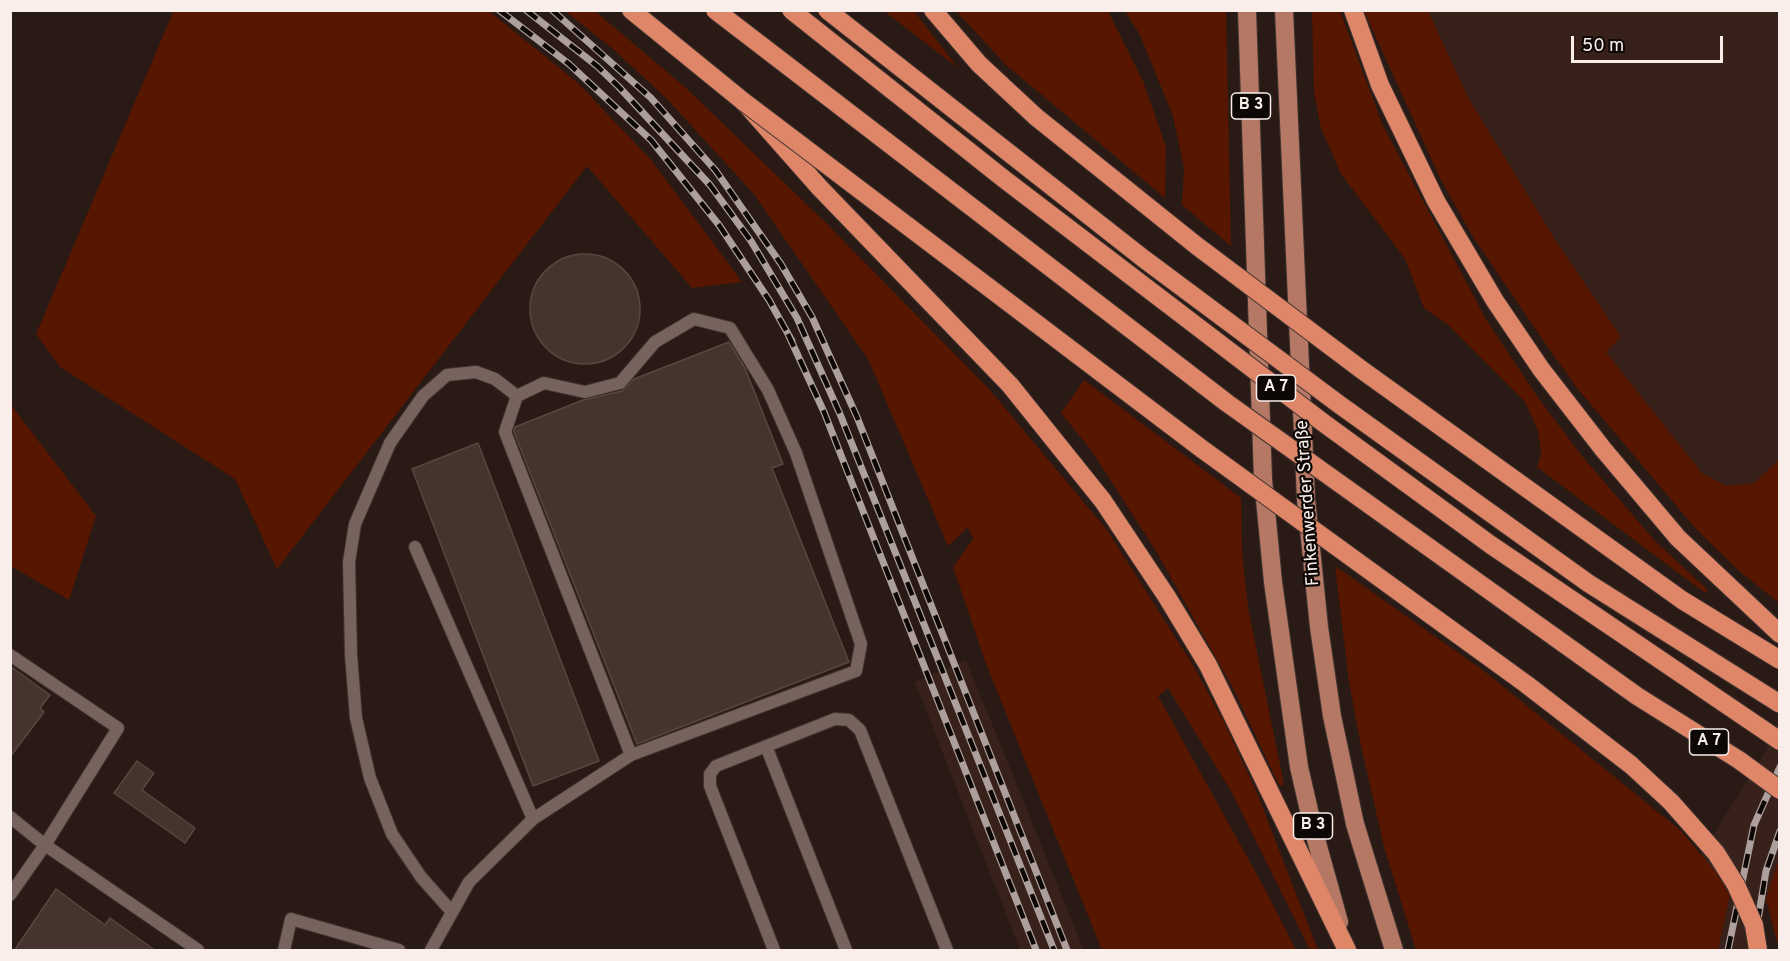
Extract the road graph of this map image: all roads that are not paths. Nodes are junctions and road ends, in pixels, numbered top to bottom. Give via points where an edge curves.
1 (631, 10) edge
2 (715, 10) edge
3 (791, 10) edge
4 (827, 10) edge
5 (933, 10) edge
6 (1247, 10) edge
7 (1284, 10) edge
8 (1353, 10) edge
9 (744, 102) junction
10 (517, 396) junction
11 (415, 547) dead end
12 (1779, 634) edge
13 (10, 656) edge
14 (1779, 660) edge
15 (1779, 704) edge
16 (1779, 741) edge
17 (766, 746) junction
18 (631, 755) junction
19 (1779, 790) edge
20 (10, 817) edge
21 (533, 819) junction
22 (45, 845) junction
23 (10, 895) edge
24 (452, 912) junction
25 (198, 951) edge
26 (284, 951) edge
27 (399, 951) edge
28 (431, 951) edge
29 (774, 951) edge
30 (846, 951) edge
31 (947, 951) edge
32 (1348, 951) edge
33 (1394, 951) edge
34 (1758, 951) edge

1 - 9 highway
2 - 19 highway, A 7, bridge via 1227,403 1636,696 1739,760
3 - 16 highway, A 7, bridge via 1004,179 1325,424 1491,545
4 - 15 highway, A 7, bridge via 1144,259 1340,405 1588,583
5 - 14 highway, bridge via 979,64 1036,117 1197,246 1682,600
6 - 32 main road, B 3 via 1263,479 1273,582 1299,767
7 - 33 main road, Finkenwerder Straße / B 3 via 1306,499 1319,627 1332,716 1355,824
8 - 12 highway via 1380,85 1436,201 1541,369 1678,538
9 - 32 highway, bridge via 819,187 1010,385 1103,501 1208,665
9 - 34 highway, bridge via 1202,449 1631,765 1671,802 1716,853 1754,925
10 - 18 lane via 505,432
10 - 18 lane via 544,383 585,392 620,384 656,342 694,319 730,328 768,390 796,453 861,644 856,671
10 - 24 lane via 495,379 476,372 447,375 423,396 390,443 355,524 350,562 356,718 370,778 392,834 421,877
11 - 21 lane
13 - 22 lane via 118,728
17 - 29 lane via 716,766 710,774 710,786
17 - 30 lane
17 - 31 lane via 835,719 849,720 860,730
18 - 21 lane
20 - 22 lane
21 - 24 lane via 470,882
22 - 23 lane
22 - 25 lane
24 - 28 lane
26 - 27 lane via 291,919

